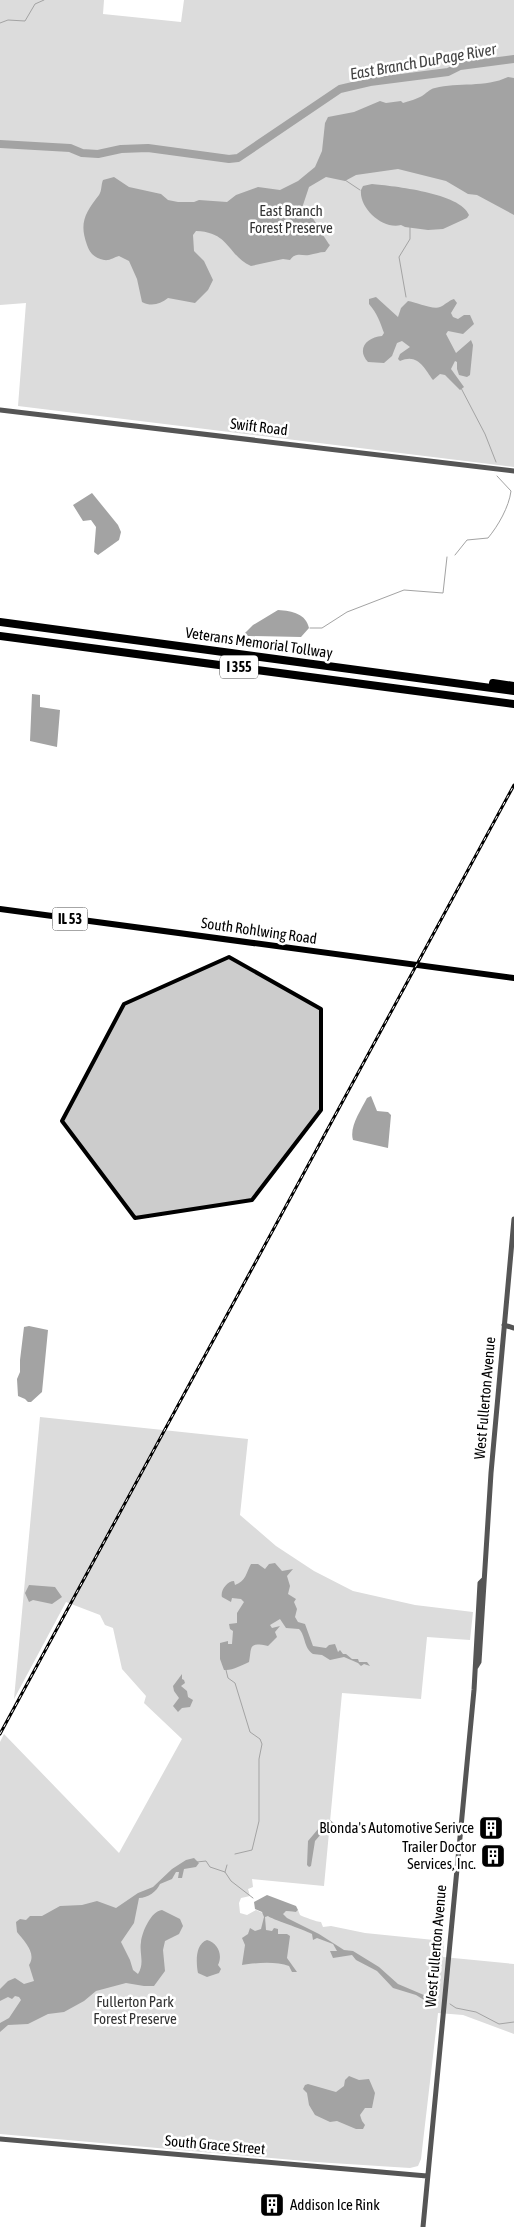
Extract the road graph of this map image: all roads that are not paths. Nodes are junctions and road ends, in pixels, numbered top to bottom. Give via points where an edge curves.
1 (0, 410) edge
2 (514, 471) edge
3 (0, 622) edge
4 (0, 636) edge
5 (431, 680) junction
6 (514, 686) edge
7 (514, 691) edge
8 (477, 700) junction
9 (514, 704) edge
10 (514, 708) edge
11 (0, 910) edge
12 (514, 978) edge
13 (514, 1218) edge
14 (504, 1326) junction
15 (514, 1328) edge
16 (0, 2140) edge
17 (427, 2176) junction
18 (423, 2227) edge

1 - 2 street, Swift Road
3 - 5 highway, Veterans Memorial Tollway / I 355
4 - 8 highway, Veterans Memorial Tollway / I 355
5 - 6 highway
5 - 7 highway, Veterans Memorial Tollway / I 355
8 - 9 highway, Veterans Memorial Tollway / I 355
8 - 10 highway
11 - 12 main road, South Rohlwing Road / IL 53
13 - 14 street, West Fullerton Avenue
14 - 15 street
14 - 17 street, West Fullerton Avenue via 479,1653
16 - 17 street, South Grace Street
17 - 18 street, West Fullerton Avenue

